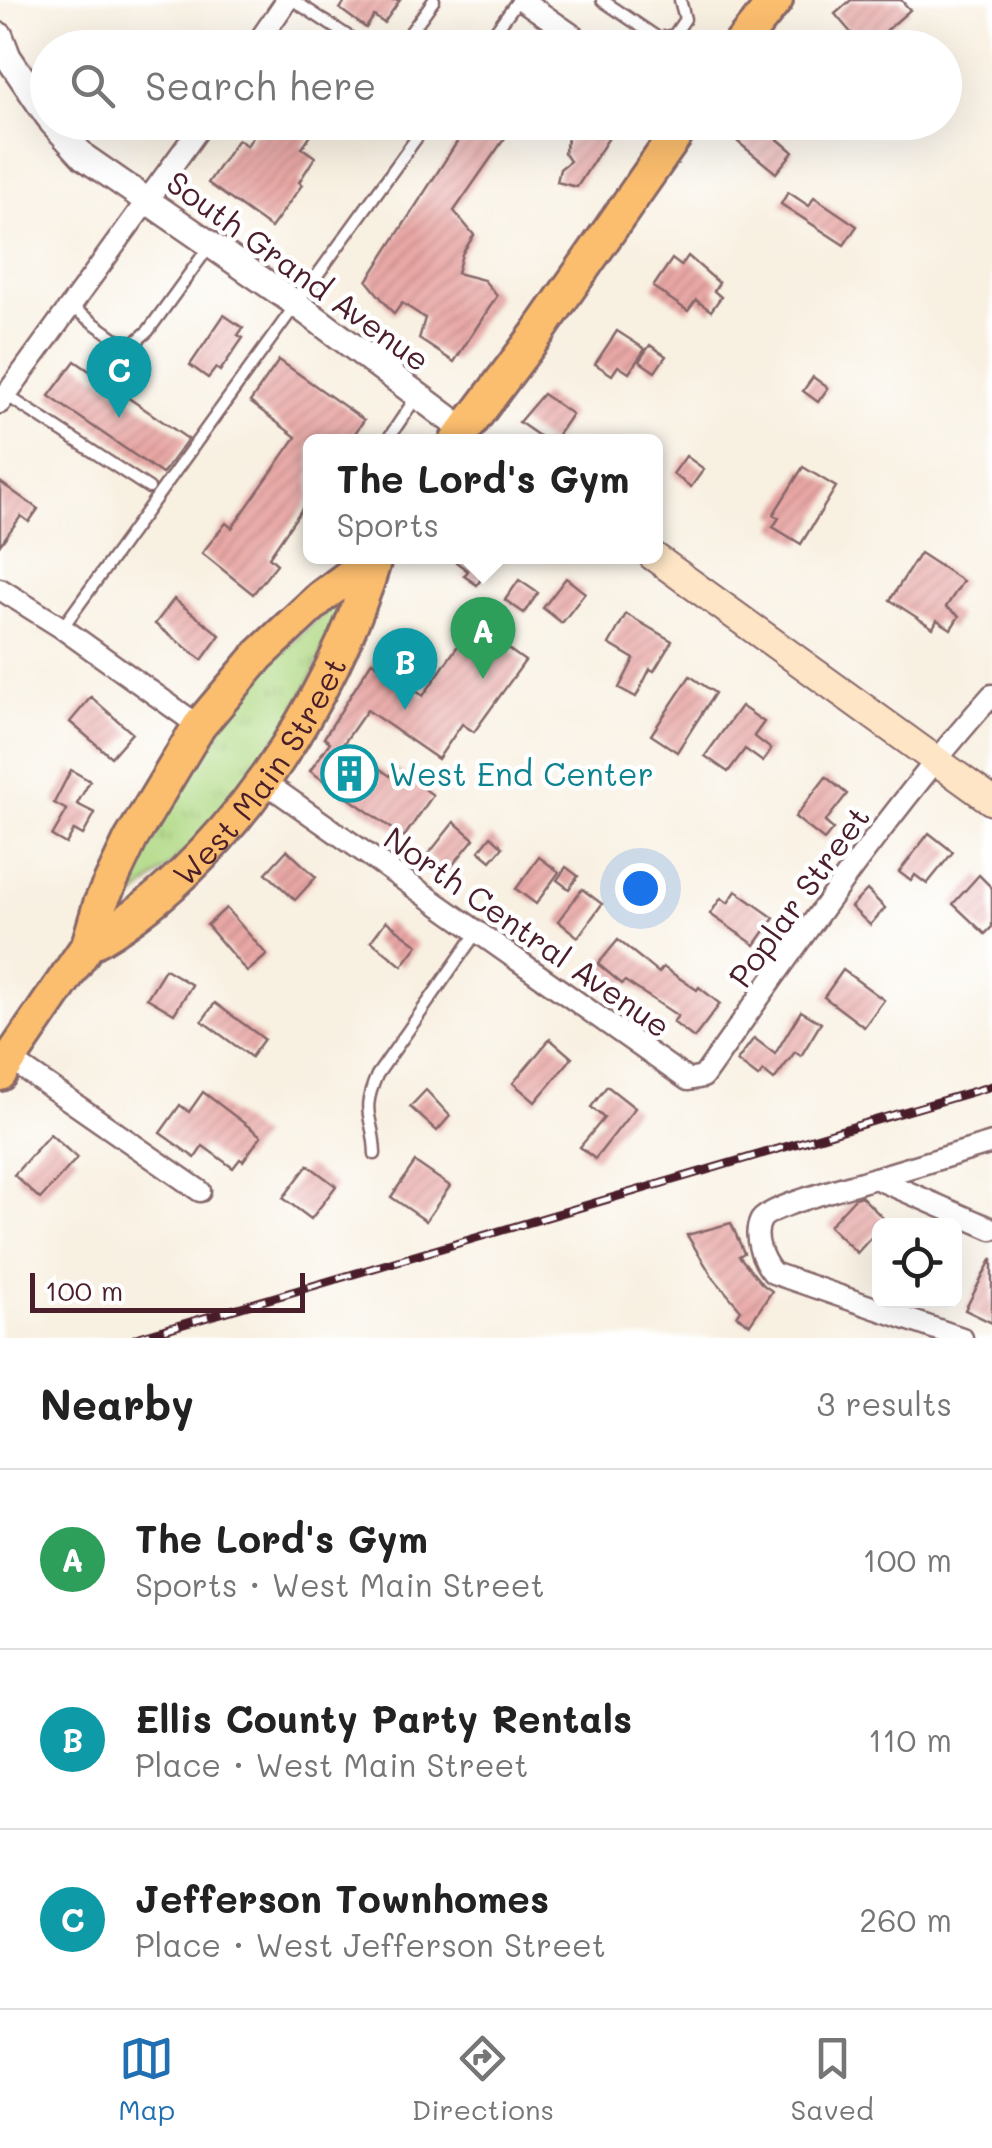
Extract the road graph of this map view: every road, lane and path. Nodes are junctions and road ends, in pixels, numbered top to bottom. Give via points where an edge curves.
1 (290, 0) edge
2 (434, 0) edge
3 (520, 0) edge
4 (602, 0) edge
5 (680, 0) edge
6 (776, 0) edge
7 (746, 26) edge
8 (268, 30) edge
9 (338, 30) edge
10 (412, 30) edge
11 (497, 30) edge
12 (565, 30) edge
13 (646, 30) edge
14 (677, 30) edge
15 (0, 36) edge
16 (30, 91) edge
17 (68, 140) edge
18 (192, 140) edge
19 (415, 140) edge
20 (672, 140) edge
21 (150, 201) junction
22 (211, 244) junction
23 (295, 303) junction
24 (70, 306) junction
25 (418, 396) junction
26 (3, 399) edge
27 (392, 434) edge
28 (462, 434) edge
29 (470, 434) edge
30 (150, 488) dead end
31 (663, 563) edge
32 (359, 564) edge
33 (374, 564) edge
34 (0, 590) edge
35 (62, 628) junction
36 (992, 695) edge
37 (199, 726) junction
38 (935, 759) junction
39 (263, 782) junction
40 (992, 801) edge
41 (477, 932) junction
42 (88, 946) junction
43 (3, 1062) edge
44 (710, 1068) joint
45 (992, 1143) edge
46 (375, 1154) dead end
47 (875, 1178) junction
48 (200, 1191) dead end
49 (992, 1229) edge
50 (962, 1338) edge

1 - 8 street
1 - 9 lane
2 - 10 lane
3 - 11 lane
3 - 12 street
4 - 13 lane
5 - 14 lane via 685,19
6 - 7 main road
15 - 16 street, South Grand Avenue
17 - 21 street, South Grand Avenue
18 - 21 street
19 - 23 lane
20 - 29 main road
21 - 22 street, South Grand Avenue
21 - 24 street
22 - 23 street, South Grand Avenue
22 - 24 lane via 132,345
23 - 25 street, South Grand Avenue
23 - 35 lane
24 - 26 street
25 - 27 lane
25 - 28 street, South Grand Avenue
26 - 30 lane
31 - 38 main road
32 - 37 main road, West Main Street via 259,656
33 - 39 main road, West Main Street via 338,658
34 - 35 street
35 - 37 street
36 - 38 street, Poplar Street
37 - 42 main road, West Main Street via 131,839
38 - 40 main road
38 - 44 street, Poplar Street
39 - 41 street, North Central Avenue
39 - 42 main road, West Main Street via 160,897
41 - 44 street, North Central Avenue via 688,1080
41 - 46 lane via 366,1098
42 - 43 main road, West Main Street
43 - 48 street
45 - 47 street
47 - 49 street
47 - 50 street via 765,1215 758,1244 766,1264 792,1281

